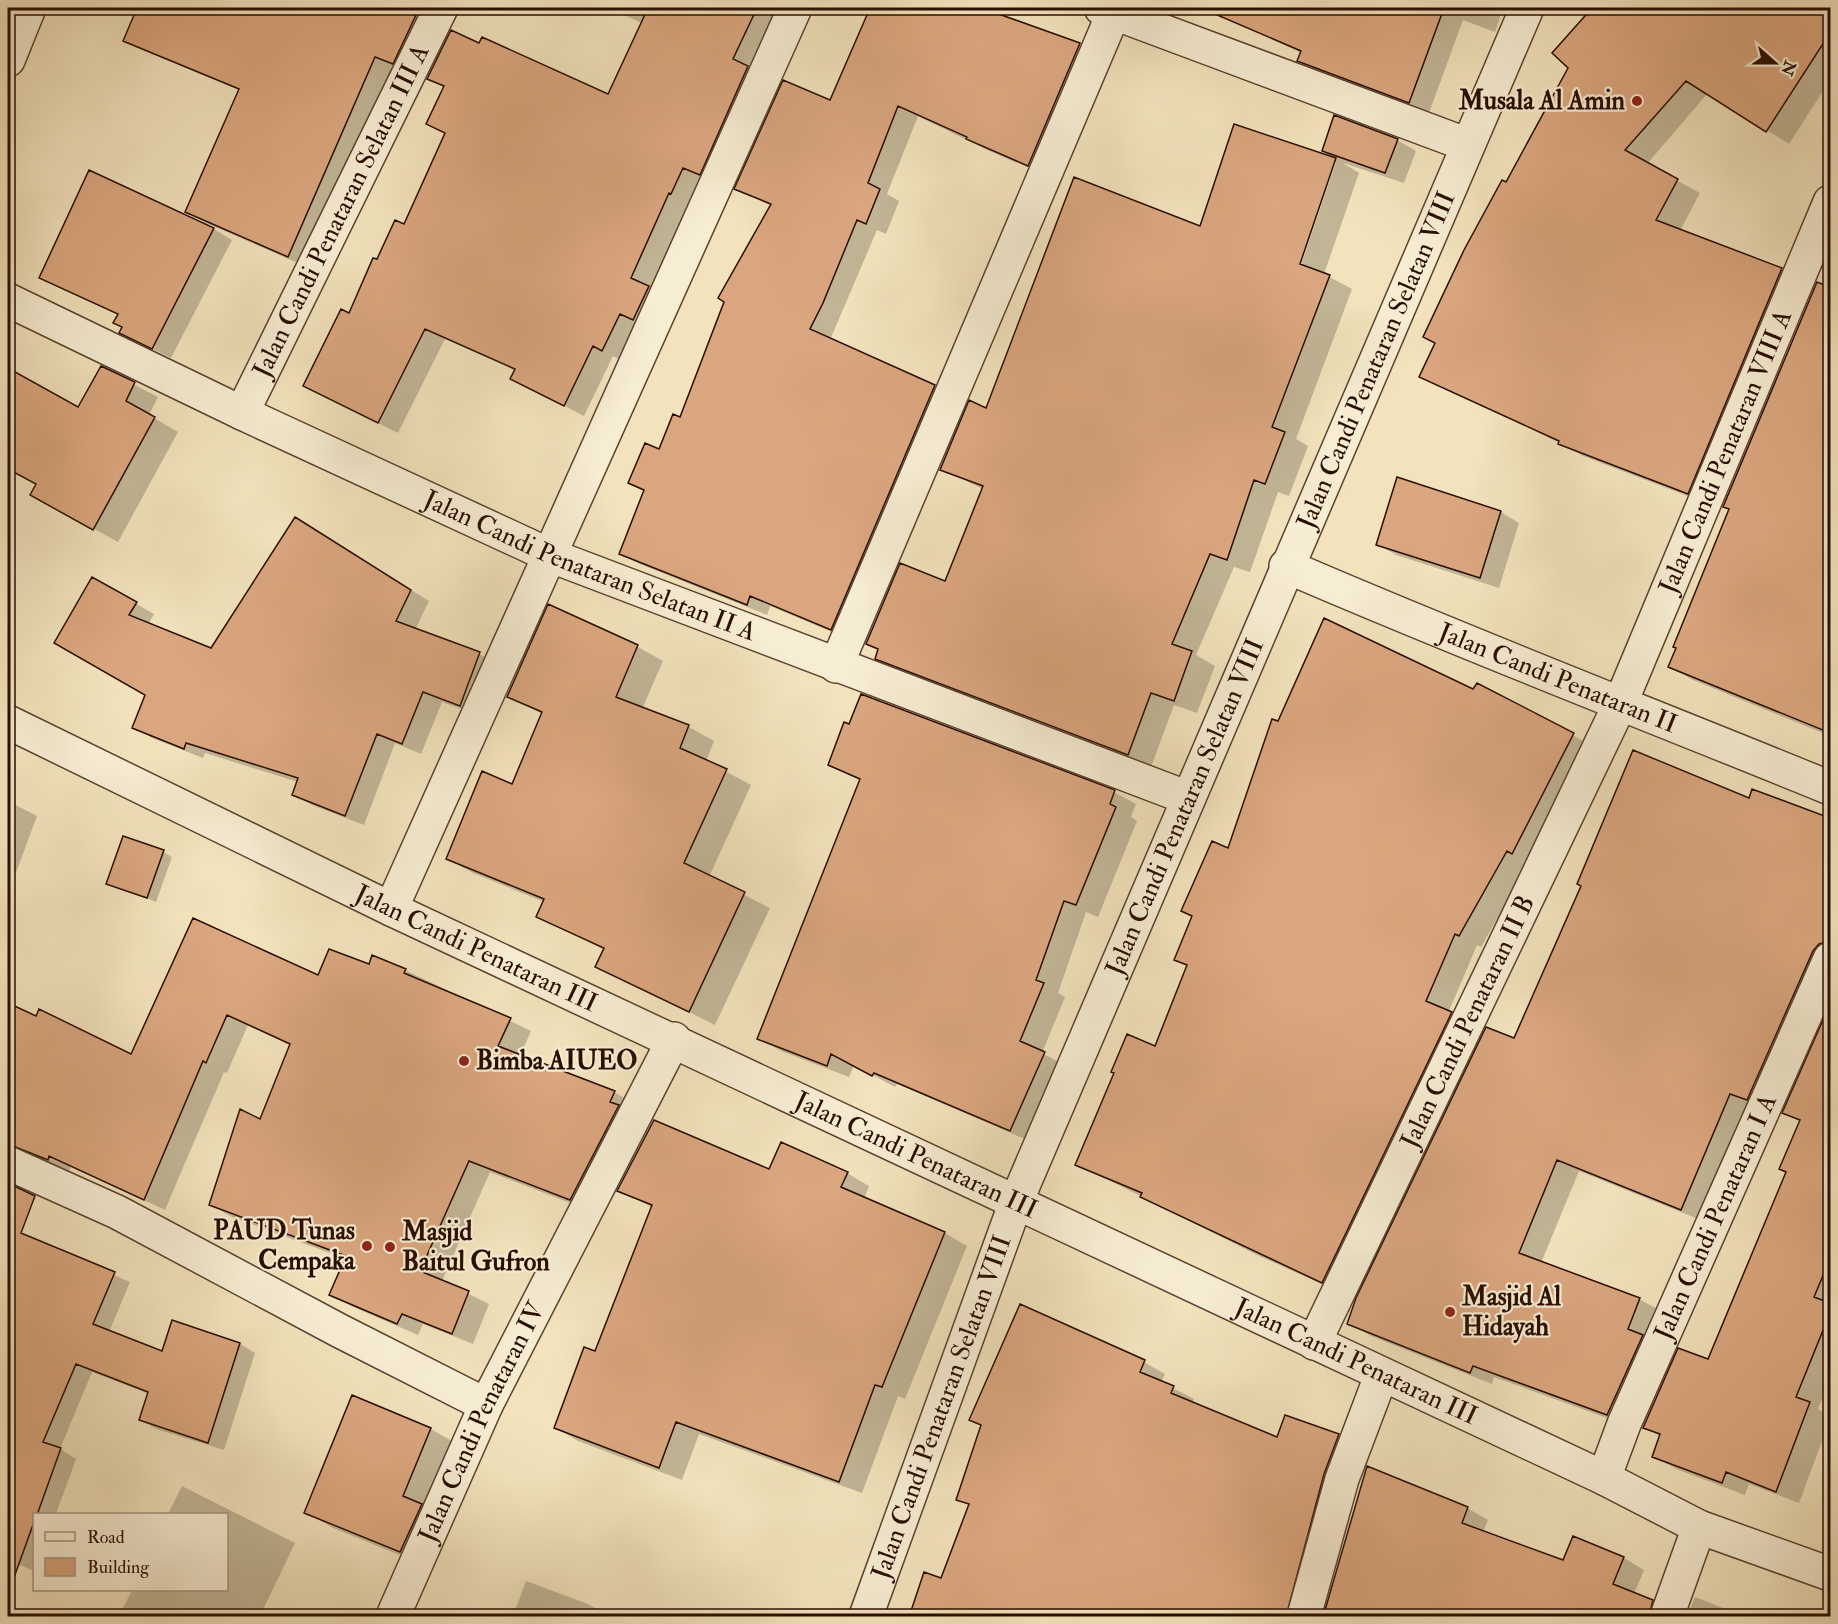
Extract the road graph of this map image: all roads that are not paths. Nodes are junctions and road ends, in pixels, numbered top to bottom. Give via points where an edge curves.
1 (29, 8) edge
2 (441, 8) edge
3 (795, 8) edge
4 (1527, 8) edge
5 (1108, 10) edge
6 (8, 60) edge
7 (1468, 145) junction
8 (1830, 202) edge
9 (8, 300) edge
10 (242, 413) junction
11 (549, 555) junction
12 (1286, 566) junction
13 (836, 666) junction
14 (1621, 702) junction
15 (8, 722) edge
16 (1830, 788) edge
17 (1188, 798) junction
18 (391, 909) junction
19 (1830, 959) edge
20 (674, 1039) junction
21 (8, 1163) edge
22 (1016, 1202) junction
23 (1314, 1343) junction
24 (1381, 1376) junction
25 (486, 1405) junction
26 (1604, 1478) junction
27 (1699, 1527) junction
28 (1830, 1575) edge
29 (393, 1617) edge
30 (866, 1617) edge
31 (1304, 1617) edge
32 (1667, 1617) edge

1 - 6 street
2 - 10 street, Jalan Candi Penataran Selatan III A
3 - 11 street
4 - 7 street, Jalan Candi Penataran Selatan VIII
5 - 7 street
5 - 13 street
7 - 12 street, Jalan Candi Penataran Selatan VIII
8 - 14 street, Jalan Candi Penataran VIII A
9 - 10 street, Jalan Candi Penataran Selatan II A
10 - 11 street, Jalan Candi Penataran Selatan II A
11 - 13 street, Jalan Candi Penataran Selatan II A
11 - 18 street
12 - 14 street, Jalan Candi Penataran II via 1451,637
12 - 17 street, Jalan Candi Penataran Selatan VIII
13 - 17 street, Jalan Candi Penataran Selatan II A
14 - 16 street, Jalan Candi Penataran II
14 - 23 street, Jalan Candi Penataran II B
15 - 18 street, Jalan Candi Penataran III
17 - 22 street, Jalan Candi Penataran Selatan VIII
18 - 20 street, Jalan Candi Penataran III
19 - 26 street, Jalan Candi Penataran I A via 1624,1424
20 - 22 street, Jalan Candi Penataran III
20 - 25 street, Jalan Candi Penataran IV
21 - 25 street via 117,1212
22 - 23 street, Jalan Candi Penataran III
22 - 30 street, Jalan Candi Penataran Selatan VIII
23 - 24 street, Jalan Candi Penataran III
24 - 26 street, Jalan Candi Penataran III
24 - 31 street via 1342,1479
25 - 29 street, Jalan Candi Penataran IV
26 - 27 street, Jalan Candi Penataran III
27 - 28 street, Jalan Candi Penataran III
27 - 32 street

